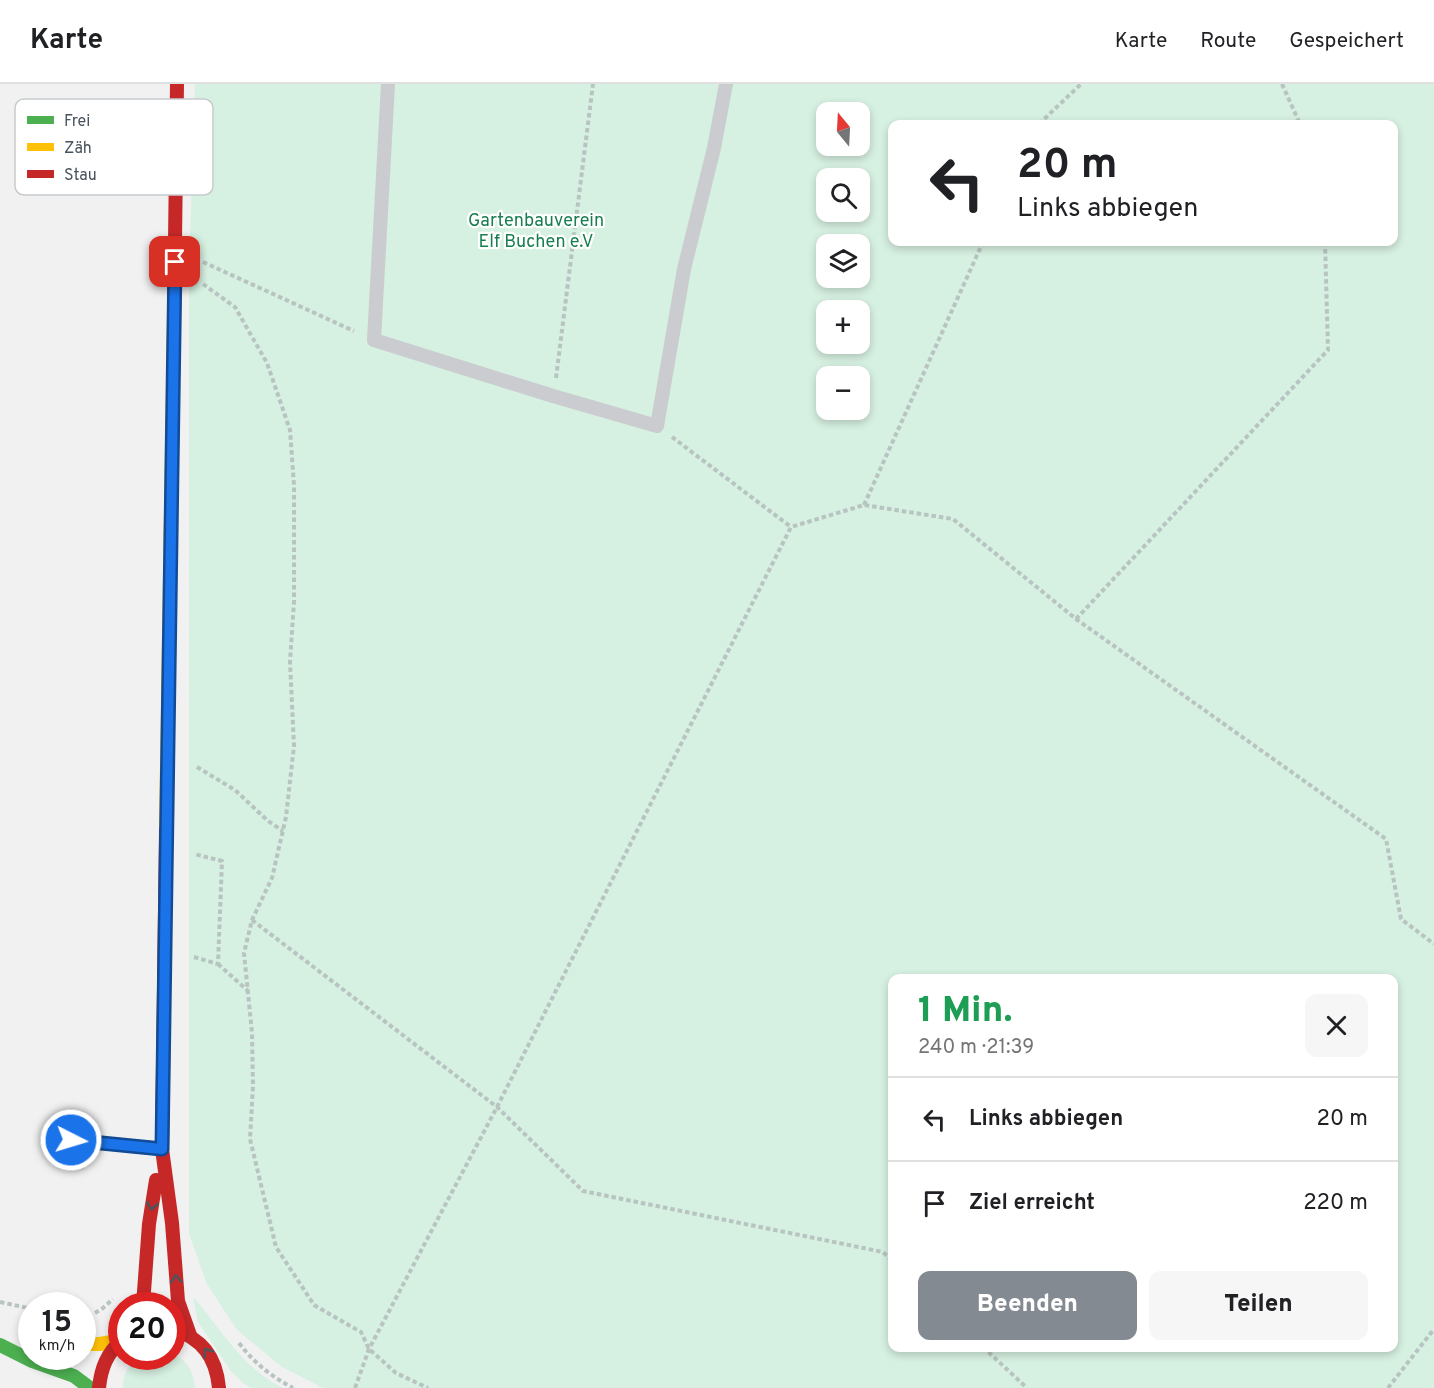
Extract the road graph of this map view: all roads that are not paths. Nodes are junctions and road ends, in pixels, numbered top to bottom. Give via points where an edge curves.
1 (177, 84) edge
2 (388, 84) edge
3 (726, 84) edge
4 (177, 99) edge
5 (176, 195) edge
6 (71, 1140) dead end
7 (162, 1149) junction
8 (145, 1292) edge
9 (186, 1333) edge
10 (190, 1335) junction
11 (0, 1345) edge
12 (108, 1355) edge
13 (219, 1381) edge
14 (90, 1388) edge
15 (99, 1388) edge
16 (233, 1388) edge

1 - 4 main road
2 - 3 lane via 374,340 657,426 684,270
5 - 7 main road
6 - 7 lane
7 -> 8 main road via 149,1224
10 -> 7 main road via 178,1301
9 - 10 main road
13 -> 10 main road via 210,1354
11 - 14 main road via 74,1376
12 - 15 main road via 99,1376
13 - 16 main road

